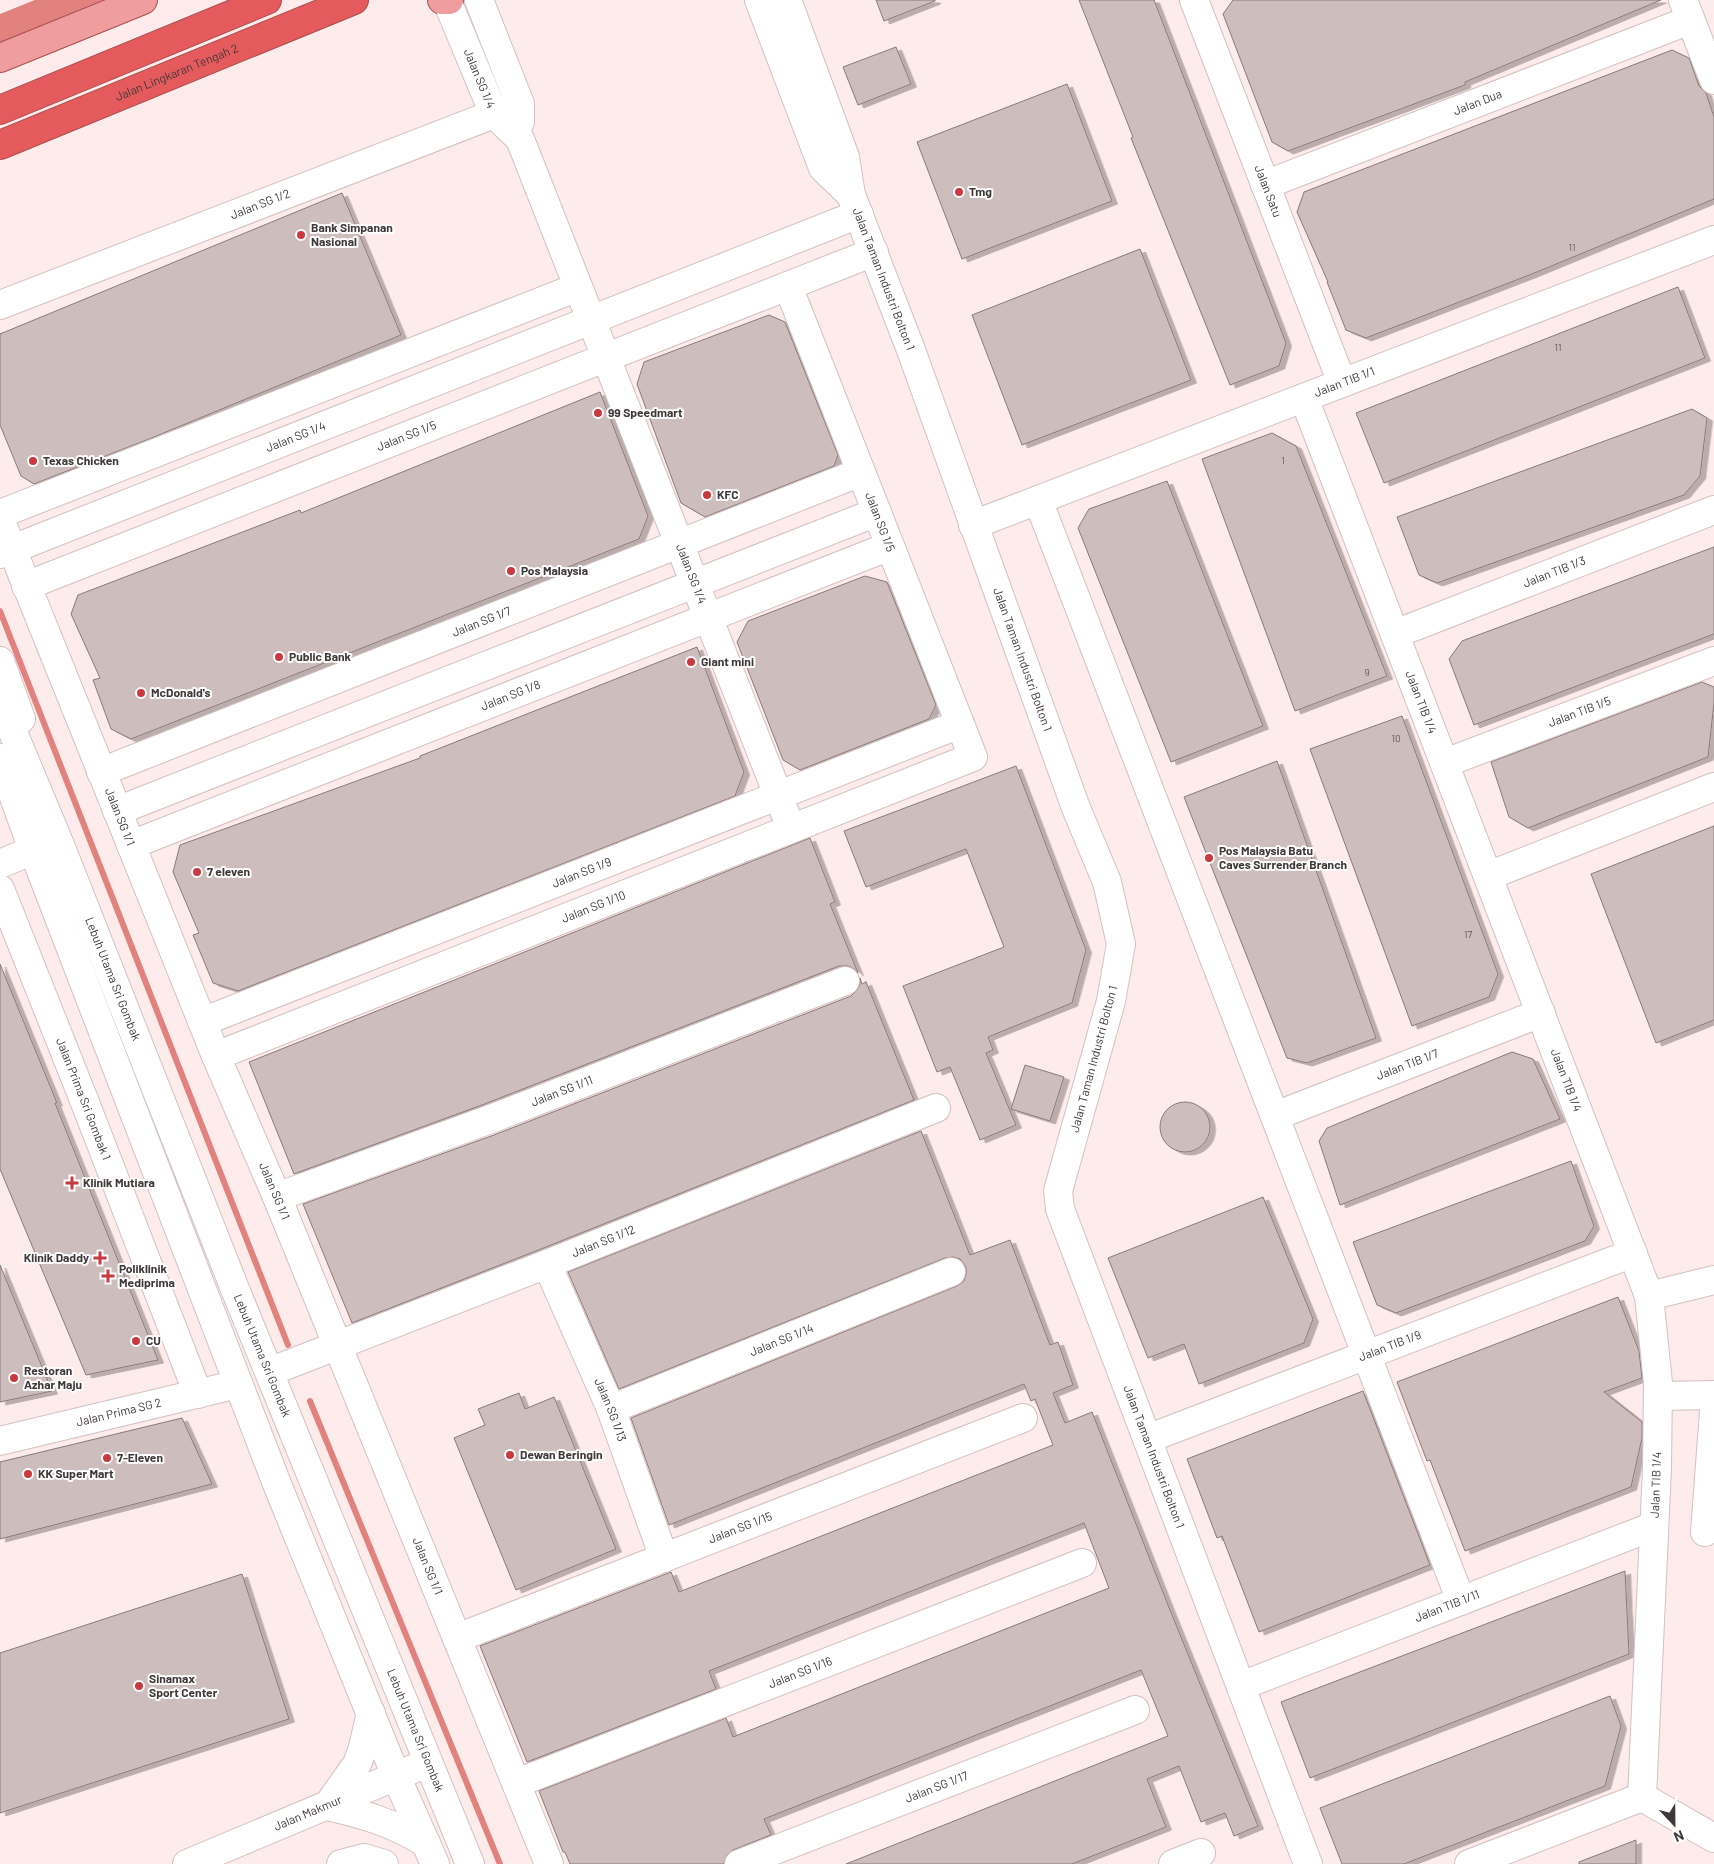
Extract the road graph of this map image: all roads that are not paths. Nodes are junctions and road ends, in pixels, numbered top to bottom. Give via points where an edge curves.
1 (142, 0) edge
2 (267, 0) edge
3 (354, 0) edge
4 (446, 0) edge
5 (479, 0) edge
6 (759, 0) edge
7 (787, 0) edge
8 (1194, 0) edge
9 (1686, 10) edge
10 (0, 58) edge
11 (1714, 80) edge
12 (520, 104) junction
13 (0, 110) edge
14 (494, 114) junction
15 (520, 138) junction
16 (0, 145) edge
17 (1266, 185) junction
18 (855, 205) junction
19 (1714, 240) edge
20 (874, 252) junction
21 (578, 286) junction
22 (788, 286) junction
23 (0, 305) edge
24 (591, 320) junction
25 (606, 358) junction
26 (1342, 383) junction
27 (1304, 398) junction
28 (861, 472) junction
29 (1038, 500) junction
30 (1714, 510) edge
31 (876, 512) junction
32 (0, 514) edge
33 (0, 518) edge
34 (973, 525) junction
35 (679, 544) junction
36 (890, 546) junction
37 (6, 551) edge
38 (695, 584) junction
39 (26, 586) junction
40 (708, 617) junction
41 (1396, 634) junction
42 (0, 662) edge
43 (1714, 662) edge
44 (0, 701) edge
45 (960, 724) junction
46 (973, 757) joint
47 (0, 758) edge
48 (1445, 763) junction
49 (101, 772) junction
50 (1714, 787) edge
51 (778, 795) junction
52 (0, 803) edge
53 (117, 811) junction
54 (792, 828) junction
55 (60, 845) junction
56 (131, 845) junction
57 (33, 850) junction
58 (0, 864) edge
59 (1488, 876) junction
60 (0, 889) edge
61 (416, 938) junction
62 (430, 972) junction
63 (845, 980) dead end
64 (1541, 1013) junction
65 (202, 1022) junction
66 (216, 1056) junction
67 (936, 1108) dead end
68 (1275, 1116) junction
69 (277, 1197) junction
70 (1633, 1252) junction
71 (546, 1264) junction
72 (951, 1272) dead end
73 (1714, 1280) edge
74 (1649, 1296) junction
75 (337, 1346) junction
76 (1367, 1355) junction
77 (270, 1372) junction
78 (238, 1384) junction
79 (198, 1394) junction
80 (1714, 1395) edge
81 (1658, 1396) junction
82 (611, 1409) junction
83 (1714, 1411) edge
84 (1022, 1418) dead end
85 (1147, 1439) junction
86 (0, 1440) edge
87 (1654, 1526) junction
88 (1705, 1532) dead end
89 (664, 1558) junction
90 (1082, 1563) dead end
91 (1461, 1601) junction
92 (457, 1638) junction
93 (1241, 1686) junction
94 (1135, 1710) dead end
95 (371, 1713) junction
96 (429, 1763) junction
97 (396, 1776) junction
98 (517, 1783) junction
99 (1642, 1797) junction
100 (327, 1806) junction
101 (1714, 1838) edge
102 (1201, 1853) dead end
103 (430, 1854) edge
104 (346, 1862) edge
105 (187, 1864) edge
106 (384, 1864) edge
107 (470, 1864) edge
108 (549, 1864) edge
109 (739, 1864) edge
110 (1173, 1864) edge
111 (1308, 1864) edge
112 (1469, 1864) edge

1 - 10 main road
2 - 13 highway
3 - 16 highway, Jalan Lingkaran Tengah 2
4 - 14 street, Jalan SG 1/4
5 - 12 street
6 - 18 street, Jalan Taman Industri Bolton 1 via 823,168
7 - 18 street, Jalan Taman Industri Bolton 1 via 845,158
8 - 17 street, Jalan Satu
9 - 11 street
9 - 17 street, Jalan Dua
12 - 14 street, Jalan SG 1/2
12 - 15 street
14 - 15 street, Jalan SG 1/4
14 - 23 street, Jalan SG 1/2
15 - 21 street, Jalan SG 1/4
17 - 26 street, Jalan Satu
18 - 20 street, Jalan Taman Industri Bolton 1
18 - 24 street, Jalan SG 1/4
19 - 26 street, Jalan TIB 1/1
20 - 22 street, Jalan SG 1/5
20 - 34 street, Jalan Taman Industri Bolton 1
21 - 24 street, Jalan SG 1/4
21 - 32 street
22 - 25 street, Jalan SG 1/5
22 - 28 street, Jalan SG 1/5
24 - 25 street, Jalan SG 1/4
24 - 37 street, Jalan SG 1/4
25 - 35 street, Jalan SG 1/4
25 - 39 street, Jalan SG 1/5
26 - 27 street, Jalan TIB 1/1
27 - 29 street, Jalan TIB 1/1
27 - 41 street, Jalan TIB 1/4
28 - 31 street, Jalan SG 1/5
28 - 35 street, Jalan SG 1/7
29 - 34 street, Jalan TIB 1/1
29 - 68 street
30 - 41 street, Jalan TIB 1/3
31 - 36 street, Jalan SG 1/5
31 - 38 street
33 - 37 street, Jalan SG 1/1
34 - 85 street, Jalan Taman Industri Bolton 1 via 1076,808 1107,882 1121,944 1111,1001 1058,1191 1060,1209
35 - 38 street, Jalan SG 1/4
35 - 49 street, Jalan SG 1/7
36 - 40 street, Jalan SG 1/8
36 - 45 street, Jalan SG 1/5
37 - 39 street, Jalan SG 1/1
38 - 40 street, Jalan SG 1/4
38 - 53 street
39 - 49 street, Jalan SG 1/1
40 - 51 street, Jalan SG 1/4
40 - 56 street, Jalan SG 1/8
41 - 48 street, Jalan TIB 1/4
42 - 55 street, Lebuh Utama Sri Gombak via 40,769
43 - 48 street, Jalan TIB 1/5
44 - 55 street, Lebuh Utama Sri Gombak
45 - 46 street, Jalan SG 1/5
45 - 51 street, Jalan SG 1/9
46 - 54 street, Jalan SG 1/10
47 - 57 street
48 - 59 street, Jalan TIB 1/4
49 - 53 street, Jalan SG 1/1
50 - 59 street
51 - 54 street, Jalan SG 1/4
51 - 61 street, Jalan SG 1/9
52 - 57 street
53 - 56 street, Jalan SG 1/1
54 - 62 street, Jalan SG 1/10
55 - 77 street, Lebuh Utama Sri Gombak
56 - 65 street, Jalan SG 1/1
57 - 58 street
57 - 78 street
59 - 64 street, Jalan TIB 1/4
60 - 79 street, Jalan Prima Sri Gombak 1
61 - 62 street
61 - 65 street, Jalan SG 1/9
62 - 66 street, Jalan SG 1/10
63 - 69 street, Jalan SG 1/11 via 488,1120
64 - 68 street, Jalan TIB 1/7
64 - 70 street, Jalan TIB 1/4
65 - 66 street, Jalan SG 1/1
66 - 69 street, Jalan SG 1/1
67 - 71 street, Jalan SG 1/12
68 - 76 street
69 - 75 street, Jalan SG 1/1
70 - 74 street, Jalan TIB 1/4
70 - 76 street, Jalan TIB 1/9
71 - 75 street, Jalan SG 1/12
71 - 82 street, Jalan SG 1/13
72 - 82 street, Jalan SG 1/14
73 - 74 street
74 - 81 street, Jalan TIB 1/4
75 - 77 street, Jalan SG 1/12
75 - 92 street, Jalan SG 1/1
76 - 85 street, Jalan TIB 1/9
76 - 91 street
77 - 96 street, Lebuh Utama Sri Gombak
78 - 79 street, Jalan Prima SG 2
78 - 95 street
79 - 86 street, Jalan Prima SG 2
80 - 81 street
81 - 87 street, Jalan TIB 1/4
82 - 89 street, Jalan SG 1/13
83 - 88 street
84 - 89 street, Jalan SG 1/15
85 - 93 street, Jalan Taman Industri Bolton 1
87 - 91 street, Jalan TIB 1/11
87 - 99 street, Jalan TIB 1/4
89 - 92 street, Jalan SG 1/15
90 - 98 street, Jalan SG 1/16
91 - 93 street, Jalan TIB 1/11
92 - 98 street, Jalan SG 1/1
93 - 111 street, Jalan Taman Industri Bolton 1
94 - 109 street, Jalan SG 1/17
95 - 97 street
95 - 100 street via 357,1764
96 - 97 street, Jalan Makmur
96 - 107 street, Lebuh Utama Sri Gombak
97 - 100 street, Jalan Makmur
97 - 103 street
98 - 108 street, Jalan SG 1/1
99 - 101 street
99 - 112 street
100 - 103 street via 403,1829
100 - 105 street, Jalan Makmur
102 - 110 street
104 - 106 street via 364,1858

